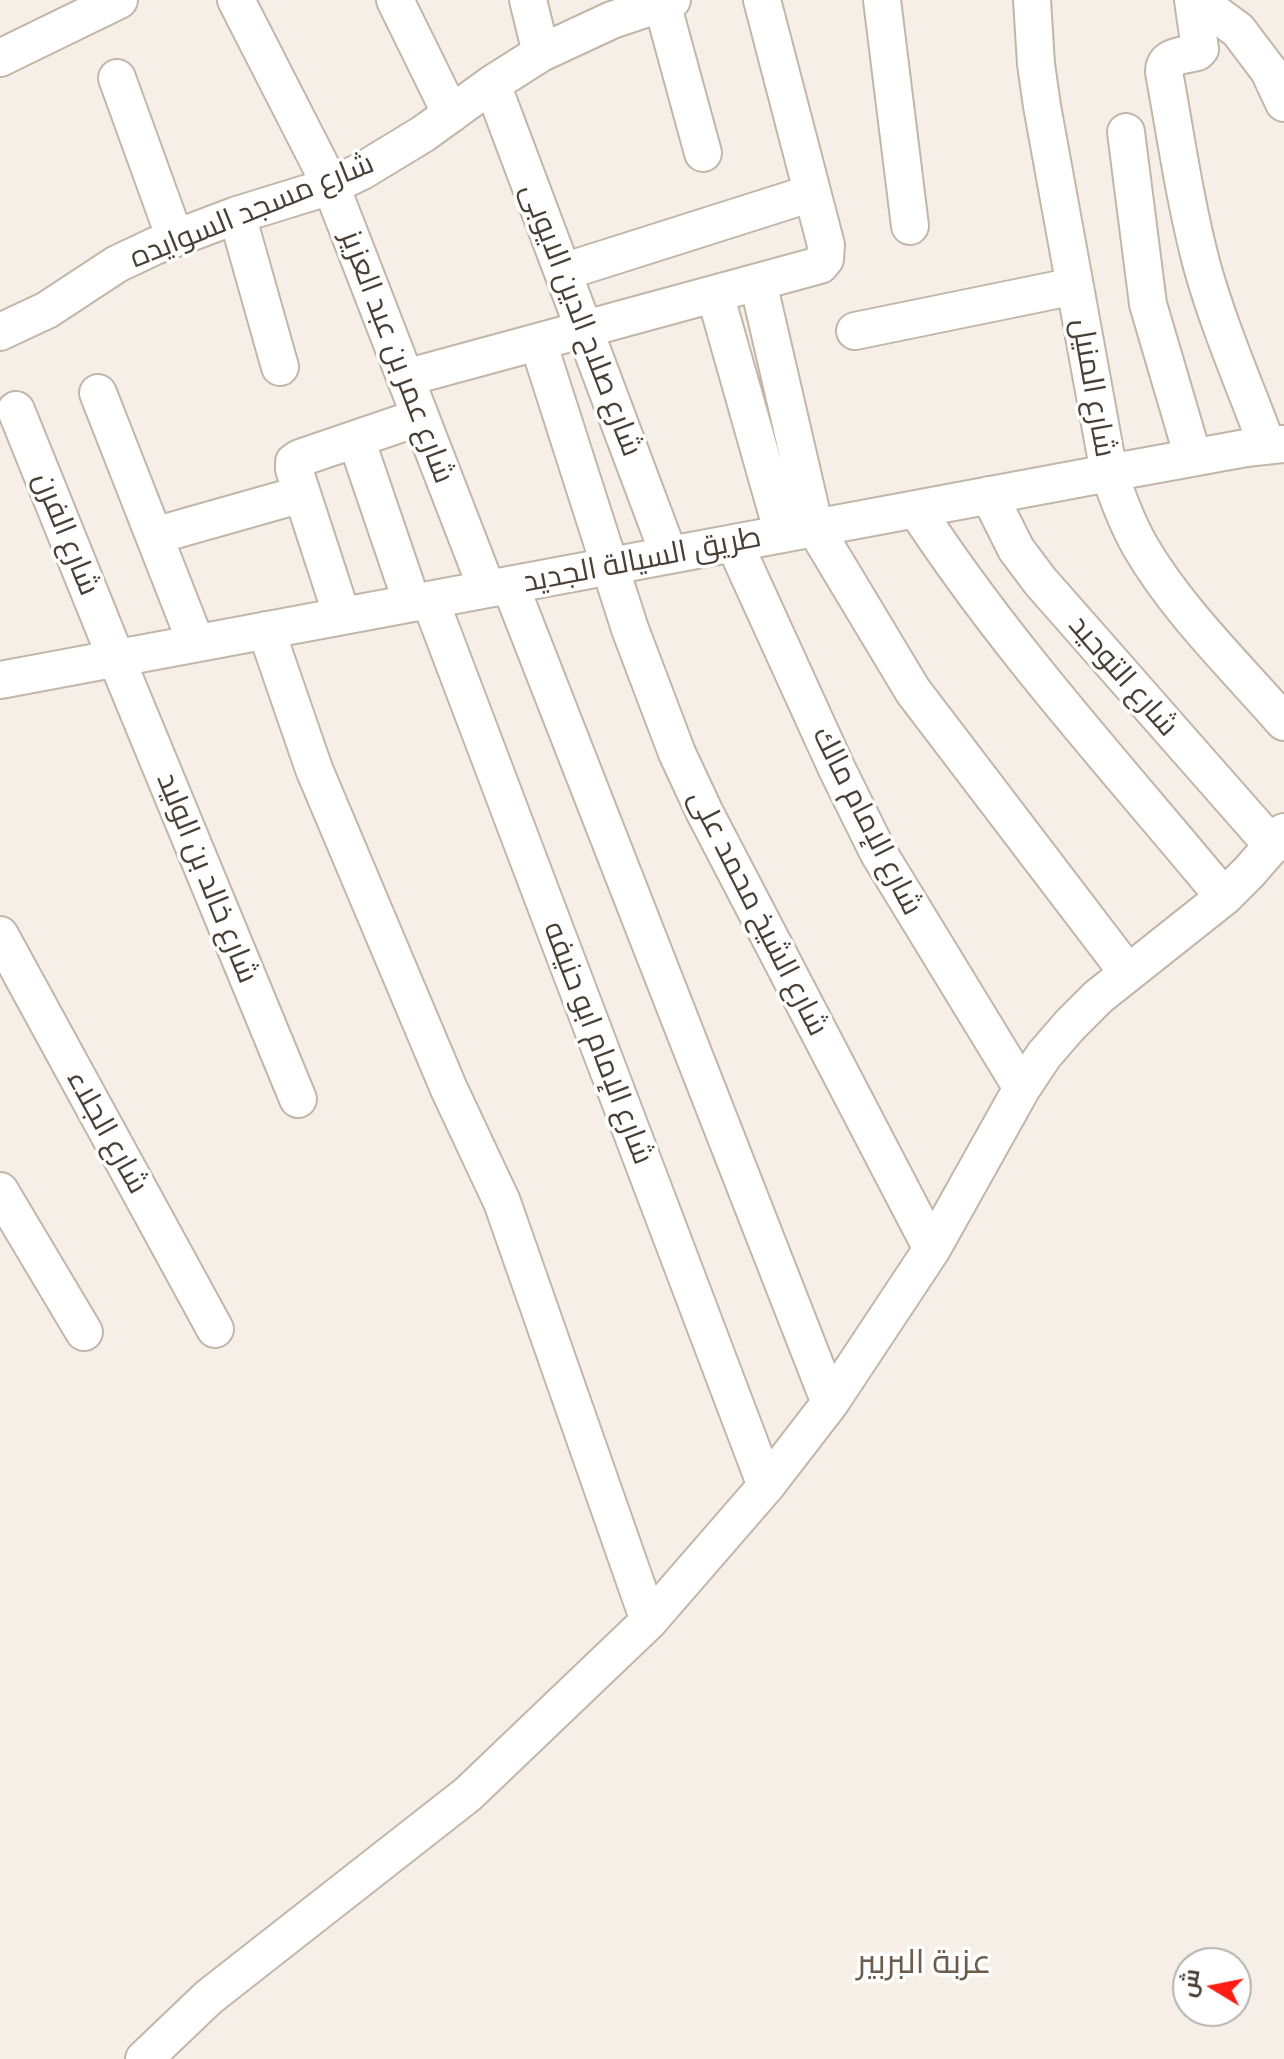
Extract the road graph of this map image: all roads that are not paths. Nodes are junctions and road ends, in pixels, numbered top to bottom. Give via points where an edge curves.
1 (119, 0) edge
2 (236, 0) edge
3 (395, 0) edge
4 (528, 0) edge
5 (762, 0) edge
6 (882, 0) edge
7 (1032, 0) edge
8 (1195, 0) edge
9 (667, 1) edge
10 (75, 10) edge
11 (541, 53) junction
12 (0, 58) edge
13 (117, 78) dead end
14 (492, 84) junction
15 (1284, 103) edge
16 (451, 114) junction
17 (1126, 132) dead end
18 (703, 153) dead end
19 (331, 186) junction
20 (812, 193) junction
21 (237, 215) junction
22 (910, 226) dead end
23 (175, 238) junction
24 (563, 272) junction
25 (758, 282) junction
26 (1075, 286) junction
27 (715, 294) junction
28 (3, 321) edge
29 (585, 330) junction
30 (855, 331) dead end
31 (538, 342) junction
32 (280, 367) dead end
33 (405, 378) junction
34 (98, 393) dead end
35 (16, 410) dead end
36 (420, 417) junction
37 (356, 439) junction
38 (1275, 444) edge
39 (1193, 457) junction
40 (1109, 473) junction
41 (302, 494) junction
42 (989, 495) junction
43 (916, 509) junction
44 (799, 531) junction
45 (154, 536) junction
46 (734, 543) junction
47 (669, 555) junction
48 (610, 566) junction
49 (498, 587) junction
50 (421, 601) junction
51 (342, 616) junction
52 (266, 630) junction
53 (196, 643) junction
54 (116, 658) junction
55 (0, 680) edge
56 (1284, 722) edge
57 (1278, 839) edge
58 (1224, 897) junction
59 (0, 935) edge
60 (1128, 973) junction
61 (1022, 1088) junction
62 (298, 1099) dead end
63 (0, 1191) edge
64 (932, 1249) junction
65 (215, 1329) dead end
66 (84, 1332) dead end
67 (830, 1403) junction
68 (766, 1486) junction
69 (649, 1621) junction
70 (144, 2059) edge

1 - 10 street
2 - 19 street, شارع عمر بن عبد العزيز
3 - 16 street
4 - 11 street
5 - 20 street
6 - 22 street
7 - 26 street, شارع المنيل via 1042,106
8 - 15 street via 1238,30 1269,71
8 - 38 street via 1200,49 1169,59 1164,72 1203,268
9 - 11 street, شارع مسجد السوايده
9 - 18 street
10 - 12 street
11 - 14 street, شارع مسجد السوايده
13 - 23 street
14 - 16 street, شارع مسجد السوايده
14 - 24 street, شارع صلاح الدين الايوبى
16 - 19 street, شارع مسجد السوايده via 393,154
17 - 39 street via 1148,304
19 - 21 street, شارع مسجد السوايده
19 - 33 street, شارع عمر بن عبد العزيز
20 - 24 street
20 - 25 street via 825,259 820,265
21 - 23 street, شارع مسجد السوايده
21 - 32 street
23 - 28 street, شارع مسجد السوايده via 117,264 47,310
24 - 29 street, شارع صلاح الدين الايوبى
25 - 27 street
25 - 44 street
26 - 30 street
26 - 40 street, شارع المنيل
27 - 29 street
27 - 44 street
29 - 31 street
29 - 47 street, شارع صلاح الدين الايوبى
31 - 33 street
31 - 48 street, شارع الشيخ محمد على
33 - 36 street, شارع عمر بن عبد العزيز
34 - 45 street
35 - 54 street, شارع الفرن
36 - 37 street
36 - 49 street, شارع عمر بن عبد العزيز
37 - 41 street via 296,460
37 - 50 street, شارع الإمام ابو حنيفه
38 - 39 street, طريق السيالة الجديد
39 - 40 street, طريق السيالة الجديد
40 - 42 street, طريق السيالة الجديد
40 - 56 street, شارع المنيل via 1131,527 1161,578
41 - 45 street
41 - 51 street
42 - 43 street, طريق السيالة الجديد
42 - 57 street, شارع التوحيد via 1011,540 1040,581
43 - 44 street, طريق السيالة الجديد
43 - 58 street via 1014,644
44 - 46 street, طريق السيالة الجديد
44 - 60 street via 913,691
45 - 53 street
46 - 47 street, طريق السيالة الجديد
46 - 61 street, شارع الإمام مالك via 878,852
47 - 48 street, طريق السيالة الجديد
48 - 49 street, طريق السيالة الجديد
48 - 64 street, شارع الشيخ محمد على via 653,691 705,813
49 - 50 street, طريق السيالة الجديد
49 - 67 street, شارع عمر بن عبد العزيز
50 - 51 street, طريق السيالة الجديد
50 - 68 street, شارع الإمام ابو حنيفه
51 - 52 street, طريق السيالة الجديد
52 - 53 street, طريق السيالة الجديد
52 - 69 street via 314,769 510,1221
53 - 54 street, طريق السيالة الجديد
54 - 55 street, طريق السيالة الجديد
54 - 62 street, شارع خالد بن الوليد
57 - 58 street
58 - 60 street
59 - 65 street, شارع الجلاء
60 - 61 street via 1070,1025
61 - 64 street
63 - 66 street
64 - 67 street
67 - 68 street
68 - 69 street
69 - 70 street via 468,1794 209,1997

